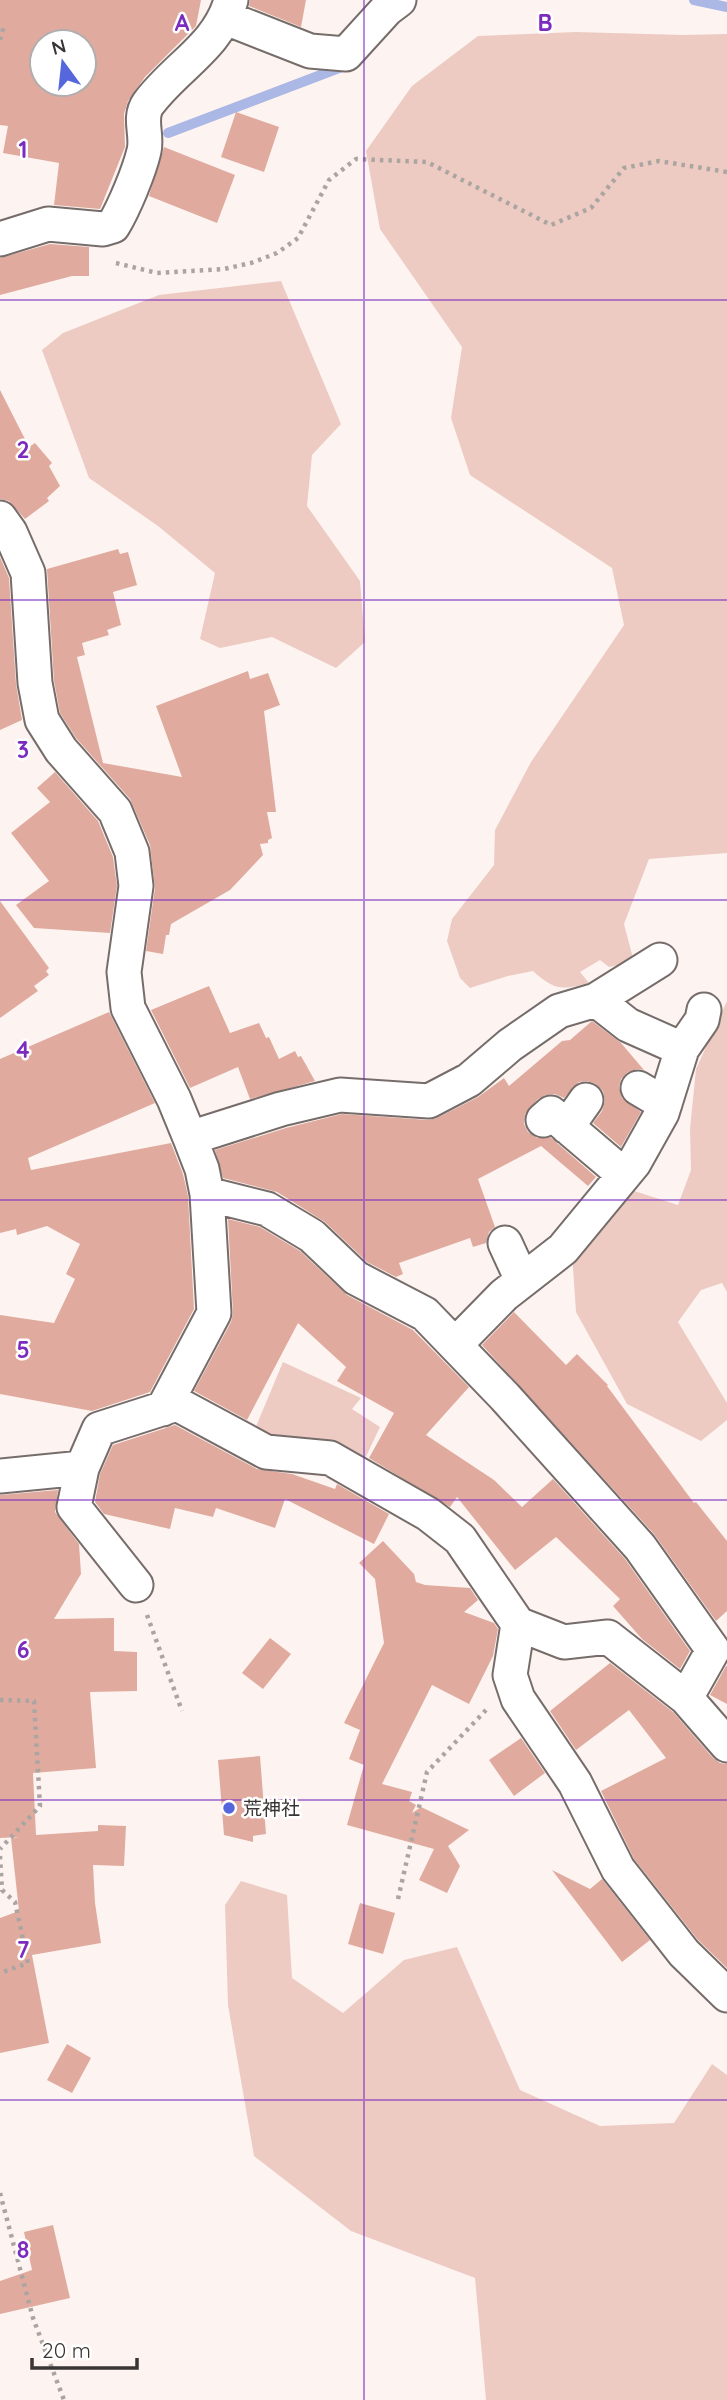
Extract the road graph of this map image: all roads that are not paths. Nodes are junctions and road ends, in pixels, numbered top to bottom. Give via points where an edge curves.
1 (399, 0) edge
2 (229, 9) edge
3 (0, 239) edge
4 (0, 517) edge
5 (660, 960) dead end
6 (596, 1000) junction
7 (704, 1010) dead end
8 (682, 1049) junction
9 (586, 1100) dead end
10 (190, 1138) junction
11 (624, 1175) junction
12 (206, 1194) junction
13 (576, 1210) dead end
14 (505, 1243) dead end
15 (561, 1250) junction
16 (522, 1280) junction
17 (455, 1345) junction
18 (163, 1409) junction
19 (82, 1468) junction
20 (0, 1476) edge
21 (136, 1585) road end
22 (518, 1625) junction
23 (687, 1698) junction
24 (727, 1745) edge
25 (727, 1995) edge

1 - 2 street via 346,54 310,51
2 - 3 street via 203,49 146,106 142,120 145,150 113,226 48,224
4 - 10 street via 28,573 42,720 61,750 115,811 132,852 136,886 124,972 128,1008
5 - 6 street
6 - 8 street via 628,1025
6 - 10 street via 559,1011 469,1080 429,1101 341,1095
7 - 8 street
8 - 11 street via 652,1096 634,1163
9 - 11 street via 555,1124
10 - 12 street
11 - 15 street
12 - 17 street via 267,1209 312,1236 356,1278 425,1314
12 - 18 street via 214,1313
13 - 15 street via 557,1238
14 - 16 street
15 - 16 street
16 - 17 street
17 - 23 street via 640,1547 713,1650
18 - 19 street via 99,1429
18 - 22 street via 177,1404 266,1452 330,1458 428,1514 460,1539
19 - 20 street
19 - 21 street via 74,1507
22 - 23 street via 564,1642 608,1637
22 - 25 street via 510,1675 518,1699 575,1783 618,1869 684,1954
23 - 24 street

